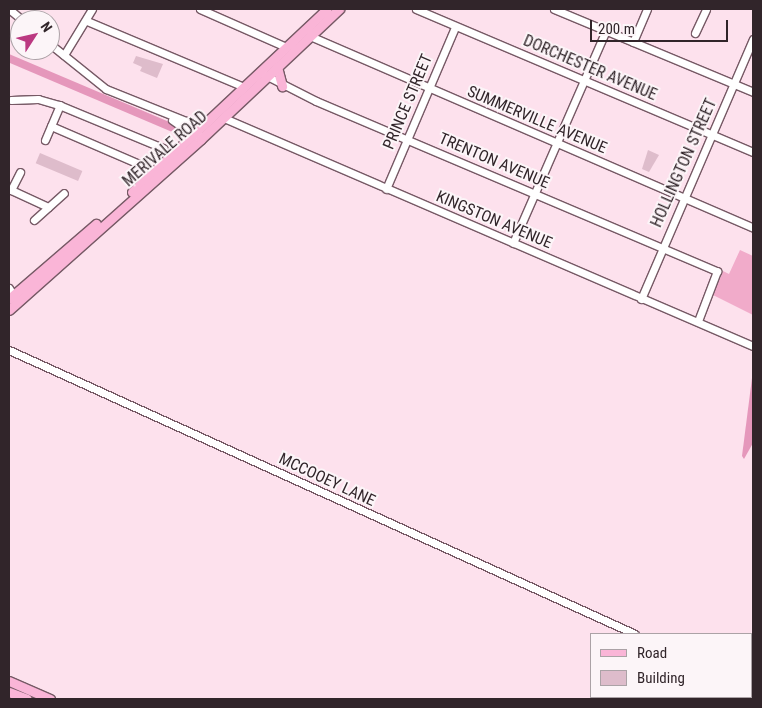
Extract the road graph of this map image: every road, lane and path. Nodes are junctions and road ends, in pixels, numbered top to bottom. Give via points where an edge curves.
1 (92, 9) edge
2 (200, 9) edge
3 (416, 9) edge
4 (554, 9) edge
5 (647, 9) edge
6 (706, 9) edge
7 (332, 10) edge
8 (87, 20) junction
9 (455, 27) junction
10 (605, 32) junction
11 (695, 33) dead end
12 (310, 36) junction
13 (753, 39) edge
14 (633, 42) junction
15 (286, 47) junction
16 (60, 52) edge
17 (64, 55) junction
18 (277, 67) junction
19 (264, 74) junction
20 (585, 81) junction
21 (734, 84) junction
22 (282, 86) junction
23 (244, 88) junction
24 (429, 89) junction
25 (753, 92) edge
26 (9, 100) edge
27 (60, 105) junction
28 (224, 118) junction
29 (51, 126) junction
30 (711, 134) junction
31 (197, 135) junction
32 (45, 140) dead end
33 (408, 140) junction
34 (556, 143) junction
35 (163, 148) dead end
36 (753, 152) edge
37 (144, 166) dead end
38 (20, 172) dead end
39 (10, 189) edge
40 (386, 189) junction
41 (64, 193) dead end
42 (535, 193) junction
43 (683, 198) junction
44 (48, 207) junction
45 (34, 220) dead end
46 (753, 228) edge
47 (513, 243) junction
48 (661, 248) junction
49 (11, 296) edge
50 (641, 299) junction
51 (9, 310) edge
52 (698, 321) junction
53 (753, 346) edge
54 (9, 350) edge
55 (633, 633) edge
56 (9, 681) edge
57 (9, 692) edge
58 (27, 699) edge
59 (50, 699) edge

1 - 8 street
2 - 15 street
3 - 9 street, DORCHESTER AVENUE
4 - 10 street
5 - 14 street
6 - 11 street
7 - 12 main road, MERIVALE ROAD
7 - 15 main road, MERIVALE ROAD
8 - 17 street
8 - 23 street
9 - 20 street, DORCHESTER AVENUE
9 - 24 street, PRINCE STREET
10 - 14 street
10 - 20 street
12 - 18 main road, MERIVALE ROAD
12 - 24 street, SUMMERVILLE AVENUE
13 - 21 street, HOLLINGTON STREET
14 - 21 street
15 - 19 main road, MERIVALE ROAD
16 - 17 street
17 - 31 street via 106,89 158,112
18 - 19 main road, MERIVALE ROAD
18 - 22 main road
19 - 22 street, TRENTON AVENUE
19 - 23 main road, MERIVALE ROAD
19 - 28 main road, MERIVALE ROAD
20 - 30 street, DORCHESTER AVENUE
20 - 34 street
21 - 25 street
21 - 30 street, HOLLINGTON STREET
22 - 33 street, TRENTON AVENUE
23 - 31 main road, MERIVALE ROAD
24 - 33 street, PRINCE STREET
24 - 34 street, SUMMERVILLE AVENUE
26 - 27 street via 38,100
27 - 29 street
27 - 35 street
28 - 31 main road, MERIVALE ROAD
28 - 40 street, KINGSTON AVENUE
29 - 32 street
29 - 37 street
30 - 36 street, DORCHESTER AVENUE
30 - 43 street, HOLLINGTON STREET
31 - 49 main road, MERIVALE ROAD
33 - 40 street, PRINCE STREET
33 - 42 street, TRENTON AVENUE
34 - 42 street
34 - 43 street, SUMMERVILLE AVENUE
38 - 39 street
39 - 44 street
40 - 47 street, KINGSTON AVENUE
41 - 44 street
42 - 47 street
42 - 48 street, TRENTON AVENUE
43 - 46 street, SUMMERVILLE AVENUE
43 - 48 street, HOLLINGTON STREET
44 - 45 street
47 - 50 street, KINGSTON AVENUE
48 - 50 street, HOLLINGTON STREET
48 - 52 street, TRENTON AVENUE via 718,274
49 - 51 main road, MERIVALE ROAD
50 - 52 street, KINGSTON AVENUE
52 - 53 street, KINGSTON AVENUE
54 - 55 street, MCCOOEY LANE
56 - 59 main road
57 - 58 main road

